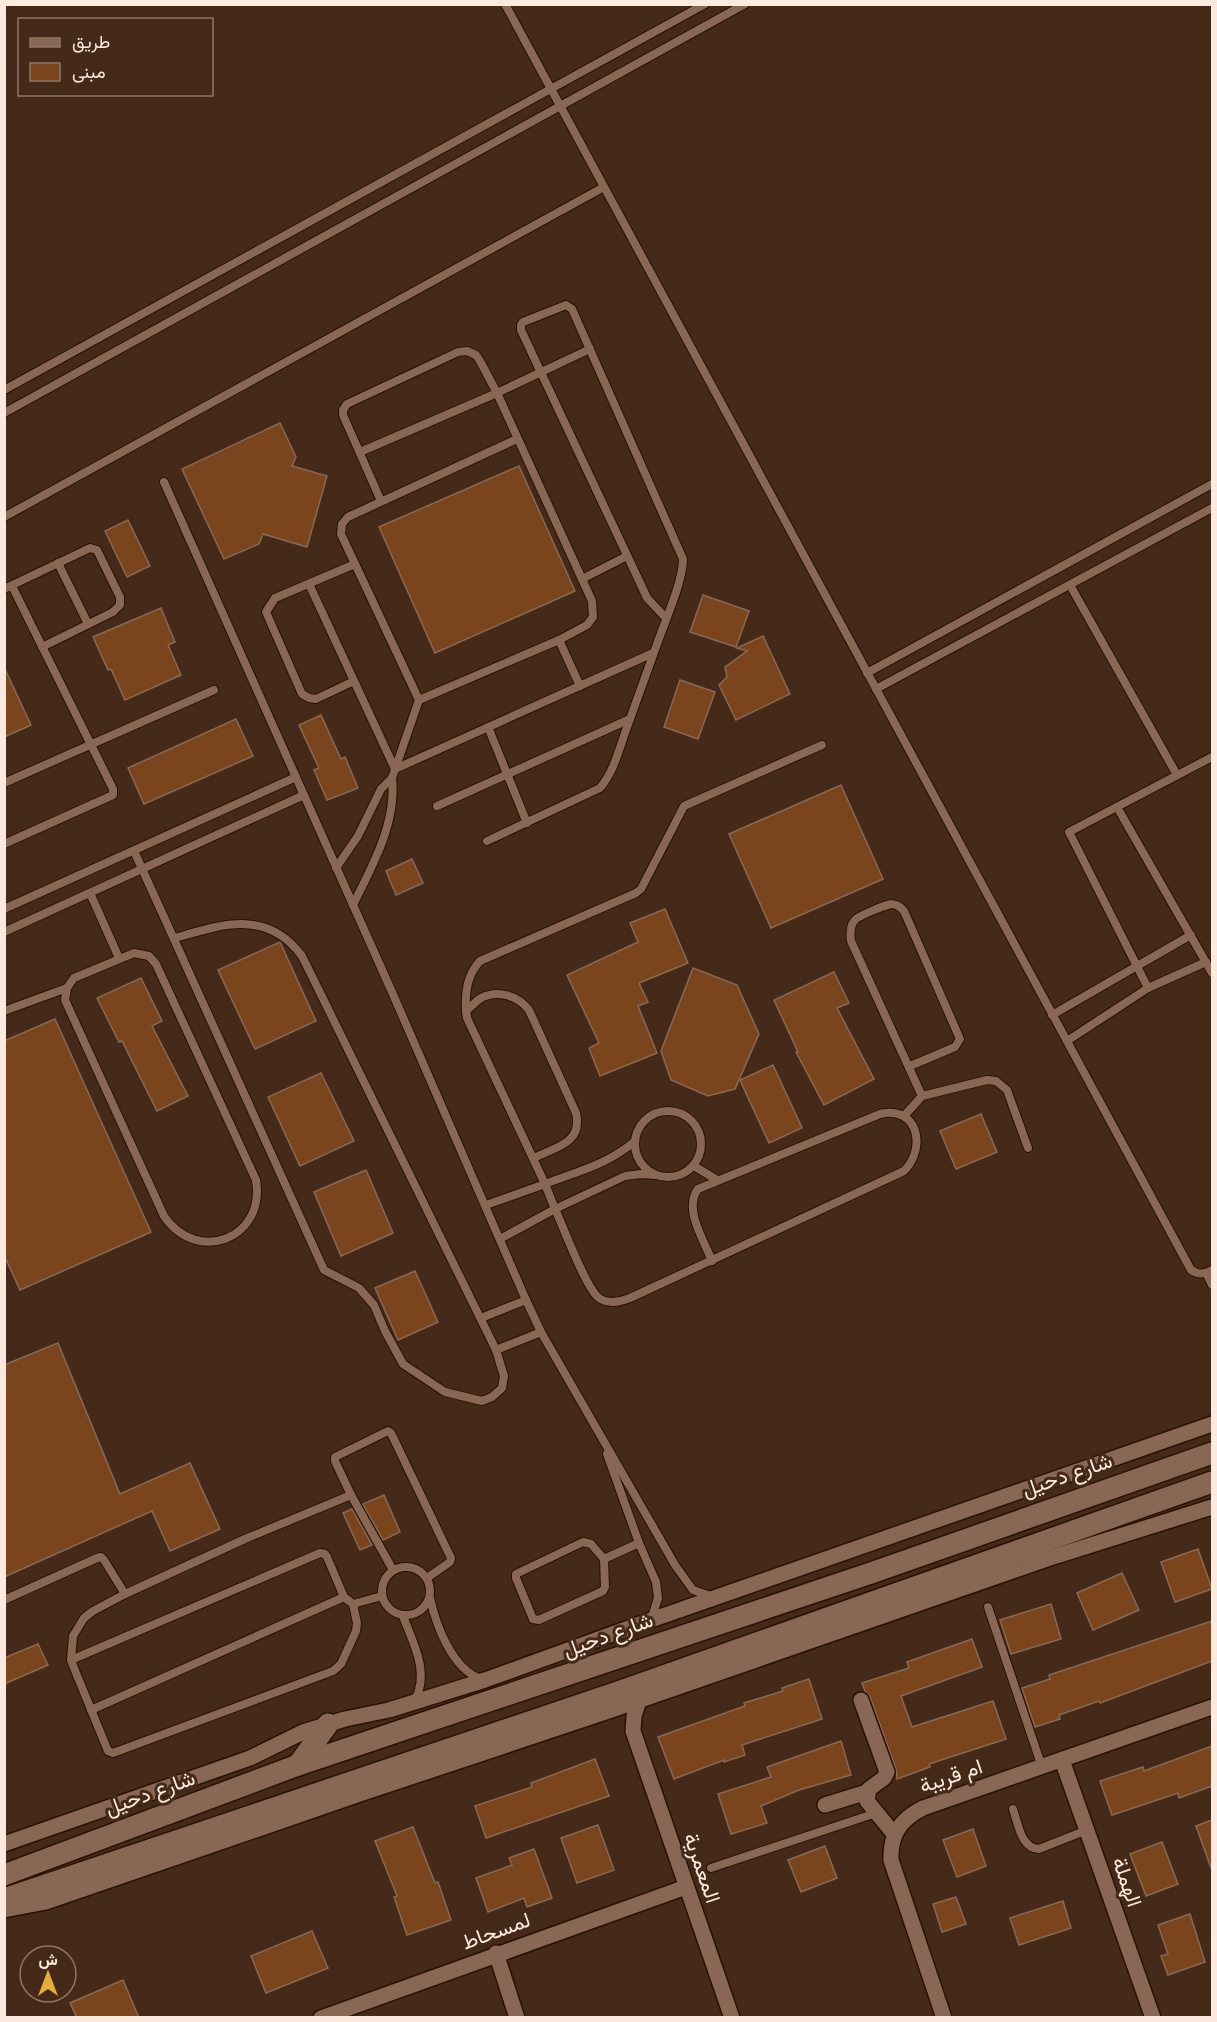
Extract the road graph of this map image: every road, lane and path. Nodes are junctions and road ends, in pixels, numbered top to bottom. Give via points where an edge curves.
1 (505, 4) edge
2 (705, 4) edge
3 (745, 4) edge
4 (551, 89) junction
5 (560, 106) junction
6 (604, 187) junction
7 (590, 349) junction
8 (541, 372) junction
9 (4, 390) edge
10 (496, 393) junction
11 (4, 413) edge
12 (517, 439) junction
13 (360, 452) junction
14 (164, 482) dead end
15 (1212, 484) edge
16 (381, 501) junction
17 (1212, 508) edge
18 (4, 517) edge
19 (627, 556) junction
20 (58, 562) junction
21 (355, 564) junction
22 (582, 579) junction
23 (309, 584) junction
24 (1070, 585) junction
25 (8, 588) edge
26 (666, 618) junction
27 (88, 624) junction
28 (560, 640) junction
29 (42, 647) junction
30 (653, 653) junction
31 (867, 673) junction
32 (354, 681) junction
33 (580, 686) junction
34 (876, 689) junction
35 (214, 690) dead end
36 (419, 700) junction
37 (630, 719) junction
38 (488, 727) junction
39 (90, 745) junction
40 (822, 745) dead end
41 (1212, 757) edge
42 (395, 769) junction
43 (507, 774) junction
44 (1177, 775) junction
45 (296, 777) junction
46 (392, 778) junction
47 (4, 783) edge
48 (304, 795) junction
49 (436, 806) dead end
50 (1117, 807) junction
51 (527, 823) junction
52 (488, 841) dead end
53 (4, 844) edge
54 (134, 850) junction
55 (336, 868) junction
56 (142, 869) junction
57 (90, 893) junction
58 (353, 905) junction
59 (4, 909) edge
60 (4, 932) edge
61 (1191, 935) junction
62 (175, 938) junction
63 (119, 958) junction
64 (1206, 962) junction
65 (1137, 968) junction
66 (1212, 973) edge
67 (67, 988) junction
68 (1148, 988) junction
69 (4, 1011) edge
70 (466, 1011) junction
71 (1052, 1015) junction
72 (1067, 1041) junction
73 (910, 1066) junction
74 (922, 1096) junction
75 (905, 1115) junction
76 (634, 1141) junction
77 (1028, 1148) dead end
78 (534, 1158) junction
79 (694, 1166) junction
80 (656, 1175) junction
81 (717, 1180) junction
82 (545, 1184) junction
83 (486, 1205) junction
84 (555, 1209) junction
85 (500, 1239) junction
86 (712, 1261) junction
87 (1209, 1271) edge
88 (1212, 1285) edge
89 (526, 1300) junction
90 (481, 1318) junction
91 (541, 1332) junction
92 (496, 1350) junction
93 (1212, 1424) edge
94 (600, 1433) junction
95 (1212, 1453) edge
96 (1212, 1482) edge
97 (1212, 1493) edge
98 (351, 1495) junction
99 (1212, 1507) edge
100 (1111, 1517) junction
101 (639, 1543) junction
102 (604, 1559) junction
103 (393, 1570) junction
104 (427, 1578) junction
105 (125, 1594) junction
106 (382, 1596) junction
107 (430, 1596) junction
108 (344, 1597) junction
109 (715, 1597) junction
110 (4, 1600) edge
111 (353, 1604) junction
112 (988, 1607) dead end
113 (403, 1616) junction
114 (651, 1620) junction
115 (71, 1660) junction
116 (485, 1680) junction
117 (861, 1700) dead end
118 (639, 1701) junction
119 (413, 1702) junction
120 (1212, 1707) edge
121 (91, 1710) junction
122 (609, 1711) junction
123 (328, 1724) junction
124 (633, 1731) junction
125 (1062, 1760) junction
126 (298, 1765) junction
127 (1042, 1767) junction
128 (867, 1792) junction
129 (315, 1793) junction
130 (360, 1794) junction
131 (825, 1806) dead end
132 (1013, 1809) dead end
133 (876, 1813) junction
134 (1087, 1830) junction
135 (894, 1834) junction
136 (4, 1844) edge
137 (84, 1845) junction
138 (4, 1860) edge
139 (711, 1868) dead end
140 (4, 1875) edge
141 (686, 1887) junction
142 (4, 1899) edge
143 (4, 1910) edge
144 (496, 1953) junction
145 (321, 2018) edge
146 (517, 2018) edge
147 (732, 2018) edge
148 (944, 2018) edge
149 (1153, 2018) edge

1 - 4 lane
2 - 4 lane
3 - 5 lane
4 - 5 lane
4 - 9 lane
5 - 6 lane
5 - 11 lane
6 - 18 lane
6 - 31 lane
7 - 8 lane
7 - 8 lane via 572,309 566,305 523,322 522,330
7 - 26 lane via 683,559
8 - 10 lane
8 - 19 lane
10 - 12 lane
10 - 13 lane
10 - 13 lane via 476,355 458,352 347,404 344,415
12 - 16 lane
12 - 22 lane
13 - 16 lane
14 - 45 lane
15 - 31 lane
16 - 21 lane via 342,524 341,534
17 - 24 lane
19 - 22 lane
19 - 26 lane via 647,598
20 - 25 lane
20 - 27 lane
20 - 27 lane via 90,548 97,550 120,597 120,605 113,612
21 - 23 lane
21 - 36 lane
22 - 28 lane via 594,617
23 - 32 lane
23 - 32 lane via 275,598 266,612 302,694 316,699
24 - 34 lane
24 - 44 lane
25 - 29 lane
26 - 30 lane
27 - 29 lane
28 - 33 lane
28 - 36 lane
29 - 39 lane
30 - 33 lane
30 - 37 lane
31 - 34 lane
32 - 42 lane
33 - 38 lane
34 - 71 lane
35 - 39 lane
36 - 42 lane
37 - 43 lane
37 - 51 lane via 613,768 600,789
38 - 42 lane
38 - 43 lane
39 - 47 lane
39 - 53 lane via 113,795
40 - 70 lane via 684,806 641,890 480,961 470,975
41 - 44 lane
42 - 46 lane
43 - 49 lane
43 - 51 lane
44 - 50 lane
45 - 48 lane
45 - 54 lane
46 - 55 lane via 381,789 358,836
46 - 58 lane via 393,793 382,844
48 - 55 lane
48 - 56 lane
50 - 61 lane
50 - 65 lane via 1069,832
51 - 52 lane
54 - 56 lane
54 - 59 lane
55 - 58 lane
56 - 57 lane
56 - 62 lane
57 - 60 lane
57 - 63 lane
58 - 83 lane
61 - 64 lane
61 - 65 lane
62 - 90 lane via 231,924 263,927 285,936 293,944 308,967
62 - 92 lane via 324,1270 359,1288 374,1305 403,1364 445,1392 482,1401 492,1397 502,1388 504,1377
63 - 67 lane via 74,978
63 - 67 lane via 139,953 156,964 252,1169 256,1206 248,1222 233,1236 219,1241 196,1241 170,1225 67,1006
64 - 66 lane
64 - 68 lane
65 - 68 lane
65 - 71 lane
67 - 69 lane
68 - 72 lane
70 - 78 lane
70 - 78 lane via 481,998 492,995 514,997 529,1010 576,1113 578,1128 570,1141
71 - 72 lane
72 - 87 lane via 1191,1270 1198,1274
73 - 73 lane via 850,934 856,918 889,905 904,911 960,1039 955,1047
73 - 74 lane
74 - 75 lane
74 - 77 lane via 996,1081 1007,1090
75 - 81 lane via 880,1114
75 - 86 lane via 913,1126 918,1149 904,1172
76 - 79 lane via 638,1128 660,1111 688,1116 702,1140
76 - 80 lane via 636,1155
76 - 82 lane via 606,1162
78 - 82 lane
79 - 80 lane via 669,1178
79 - 81 lane
80 - 84 lane via 626,1176
81 - 86 lane via 698,1189 692,1204
82 - 83 lane
82 - 84 lane
83 - 85 lane
84 - 85 lane
84 - 86 lane via 590,1287 600,1299 609,1302 620,1302
85 - 89 lane
87 - 88 lane
89 - 90 lane
89 - 91 lane
90 - 92 lane
91 - 92 lane
91 - 94 lane
93 - 109 street, شارع دحيل
94 - 101 lane
94 - 109 lane via 687,1583 693,1590
95 - 126 main road, شارع دحيل via 861,1576
96 - 100 main road
97 - 100 main road
98 - 103 lane
98 - 104 lane via 335,1457 390,1431 452,1561
98 - 105 lane
99 - 118 street via 1053,1557
100 - 129 main road via 618,1692
101 - 102 lane
101 - 114 lane via 658,1590
102 - 102 lane via 591,1544 583,1542 516,1574 533,1619 539,1620 603,1591
103 - 104 lane via 408,1567
103 - 106 lane via 384,1582
104 - 107 lane
105 - 110 lane via 101,1557
105 - 115 lane via 84,1618 73,1636
106 - 111 lane
106 - 113 lane via 389,1610
107 - 113 lane via 420,1611
107 - 116 lane via 440,1629 457,1661 472,1675
108 - 111 lane
108 - 115 lane via 327,1557 320,1553
108 - 121 lane
109 - 114 street, شارع دحيل
111 - 121 lane via 356,1631 341,1664 333,1671 113,1753 108,1751
112 - 127 lane
113 - 119 lane via 422,1669 420,1688
114 - 116 street, شارع دحيل
115 - 121 lane
116 - 119 street, شارع دحيل
117 - 128 street via 887,1770 884,1778
118 - 122 street
118 - 124 street, المعمرية
119 - 123 street, شارع دحيل
120 - 125 street, ام قريبة
122 - 124 street
122 - 130 street
123 - 126 main road
123 - 136 street, شارع دحيل via 250,1758
124 - 141 street, المعمرية
125 - 127 street, ام قريبة
125 - 134 street, الهملة
126 - 137 main road, شارع دحيل
127 - 135 street, ام قريبة via 923,1808 911,1814
128 - 131 street
128 - 133 street via 867,1801
129 - 130 main road
129 - 142 main road
130 - 143 street via 46,1902
132 - 134 lane via 1026,1845 1032,1849
133 - 135 street
133 - 139 lane
134 - 149 street, الهملة
135 - 148 street via 894,1872
137 - 138 main road via 48,1848
137 - 140 main road, شارع دحيل
141 - 144 street, لمسحاط
141 - 147 street, المعمرية
144 - 145 street, لمسحاط
144 - 146 street

